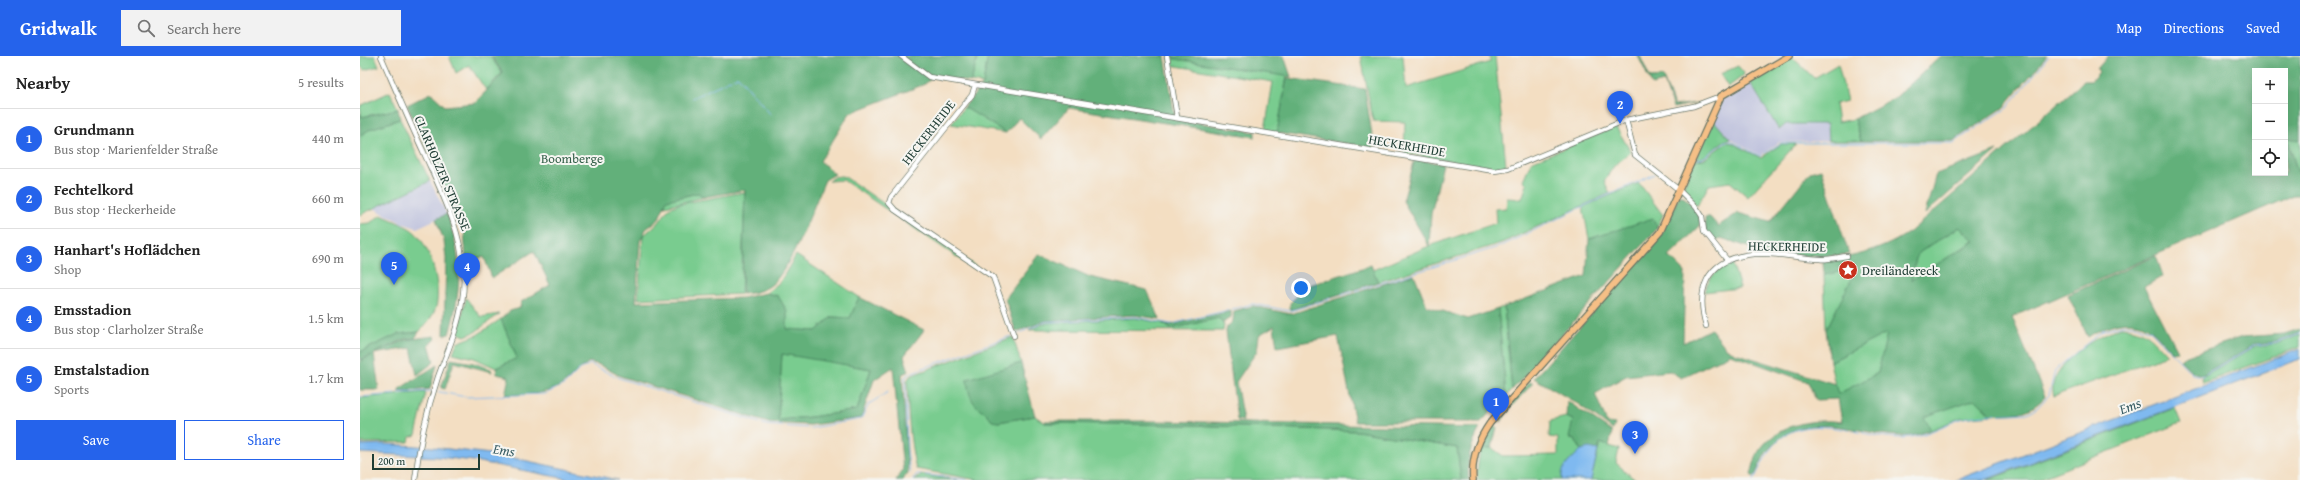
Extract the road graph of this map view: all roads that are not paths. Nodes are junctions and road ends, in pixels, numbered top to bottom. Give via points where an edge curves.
1 (381, 56) edge
2 (901, 56) edge
3 (1167, 56) edge
4 (1789, 56) edge
5 (975, 85) junction
6 (1718, 99) junction
7 (1177, 117) junction
8 (1626, 120) junction
9 (1679, 190) junction
10 (1847, 256) dead end
11 (1728, 261) junction
12 (1706, 326) dead end
13 (1014, 336) dead end
14 (415, 480) edge
15 (1473, 480) edge

1 - 14 street, CLARHOLZER STRASSE via 449,209 461,245 464,268 462,303 453,339 433,394 417,460
2 - 5 street via 929,77
3 - 7 street
4 - 6 main road, HECKERHEIDE
5 - 7 street, HECKERHEIDE
5 - 13 street, HECKERHEIDE via 972,95 891,197 889,203 895,210 993,277
6 - 8 street, HECKERHEIDE
6 - 9 main road
7 - 8 street, HECKERHEIDE via 1494,171 1508,169
8 - 9 street via 1635,155
9 - 11 street via 1701,214 1704,231
9 - 15 main road via 1660,232 1482,434 1474,458
10 - 11 street, HECKERHEIDE via 1822,260 1751,255
11 - 12 street, HECKERHEIDE via 1709,276 1703,289 1701,307

